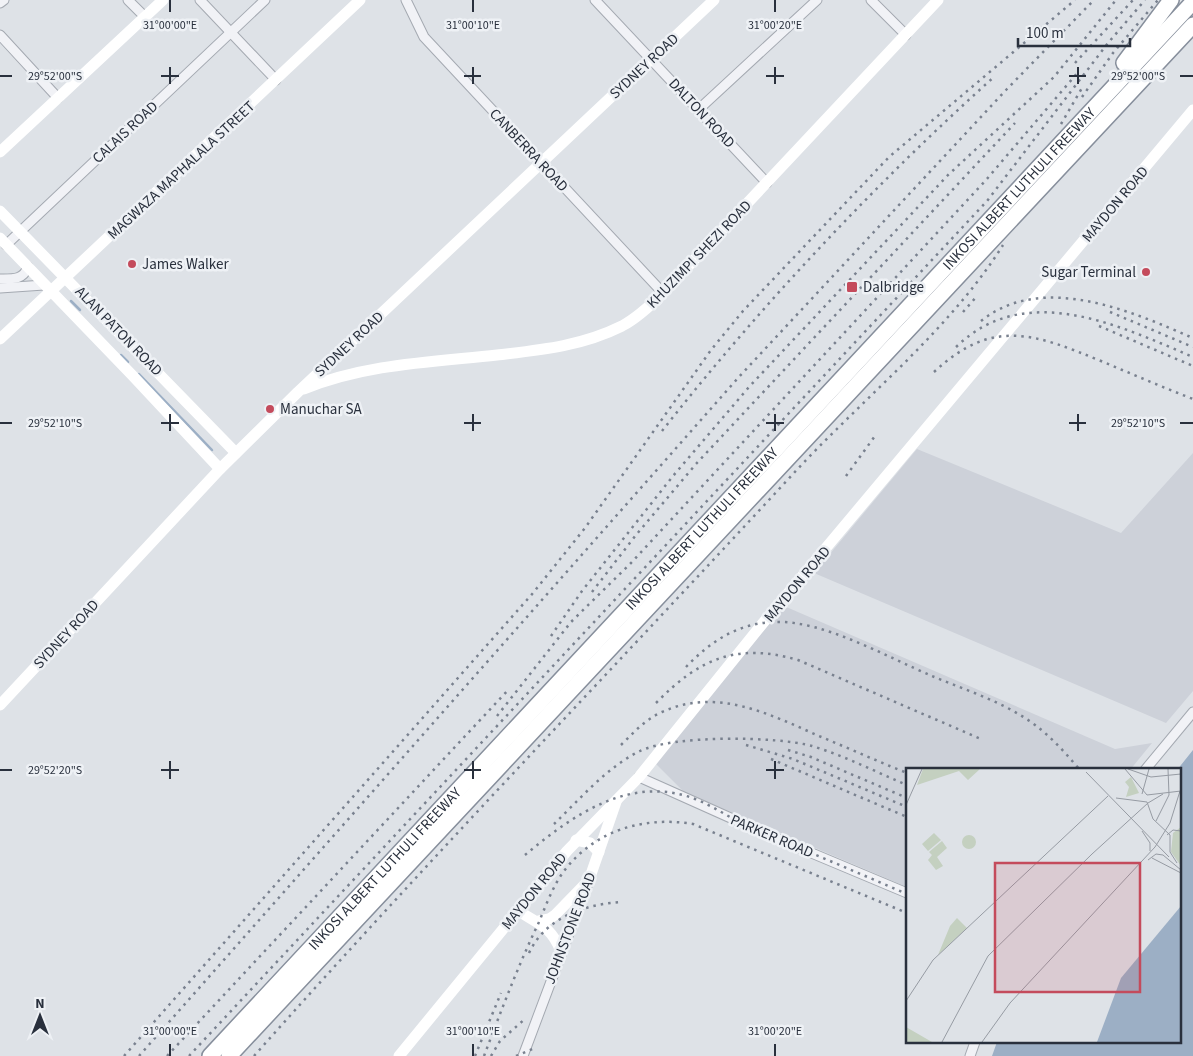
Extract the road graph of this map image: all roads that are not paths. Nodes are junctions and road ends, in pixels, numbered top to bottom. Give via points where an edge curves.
1 (4, 0) edge
2 (128, 0) edge
3 (164, 0) edge
4 (200, 0) edge
5 (265, 0) edge
6 (360, 0) edge
7 (406, 0) edge
8 (596, 0) edge
9 (714, 0) edge
10 (817, 0) edge
11 (871, 0) edge
12 (938, 0) edge
13 (1172, 0) edge
14 (1193, 2) edge
15 (0, 4) edge
16 (145, 18) junction
17 (1193, 24) edge
18 (231, 32) junction
19 (906, 35) junction
20 (0, 36) edge
21 (1193, 38) edge
22 (651, 59) junction
23 (276, 80) junction
24 (58, 98) junction
25 (1102, 98) junction
26 (698, 110) junction
27 (1193, 110) edge
28 (1094, 130) junction
29 (0, 152) edge
30 (541, 163) junction
31 (767, 182) junction
32 (0, 211) edge
33 (20, 232) junction
34 (3, 242) edge
35 (28, 268) junction
36 (67, 277) junction
37 (0, 280) edge
38 (0, 288) edge
39 (47, 288) junction
40 (663, 293) junction
41 (0, 339) edge
42 (147, 361) junction
43 (132, 375) junction
44 (298, 392) junction
45 (236, 453) junction
46 (220, 469) junction
47 (0, 705) edge
48 (1193, 712) edge
49 (1147, 768) edge
50 (639, 776) junction
51 (617, 801) junction
52 (576, 840) junction
53 (599, 852) junction
54 (589, 880) junction
55 (906, 894) edge
56 (519, 911) junction
57 (539, 921) junction
58 (561, 951) junction
59 (974, 1044) edge
60 (210, 1056) edge
61 (229, 1056) edge
62 (399, 1056) edge
63 (523, 1056) edge
64 (970, 1056) edge

1 - 15 street
2 - 16 street
3 - 16 street
4 - 18 street
5 - 18 street, CALAIS ROAD
6 - 23 street, MAGWAZA MAPHALALA STREET
7 - 30 street, CANBERRA ROAD via 424,37
8 - 22 street, DALTON ROAD
9 - 22 street, SYDNEY ROAD
10 - 26 street
11 - 19 street
12 - 19 street, KHUZIMPI SHEZI ROAD
13 - 25 highway via 1119,69
14 - 25 highway, INKOSI ALBERT LUTHULI FREEWAY
16 - 24 street
17 - 28 highway, INKOSI ALBERT LUTHULI FREEWAY
18 - 23 street
18 - 33 street, CALAIS ROAD
19 - 31 street, KHUZIMPI SHEZI ROAD
20 - 24 street
21 - 28 highway
22 - 26 street, DALTON ROAD
22 - 30 street, SYDNEY ROAD
23 - 36 street, MAGWAZA MAPHALALA STREET
24 - 29 street
25 - 60 highway, INKOSI ALBERT LUTHULI FREEWAY
26 - 31 street, DALTON ROAD
27 - 50 street, MAYDON ROAD via 763,623
28 - 61 highway, INKOSI ALBERT LUTHULI FREEWAY
30 - 40 street, CANBERRA ROAD
30 - 44 street, SYDNEY ROAD
31 - 40 street, KHUZIMPI SHEZI ROAD
32 - 33 street, ALAN PATON ROAD
33 - 34 street, CALAIS ROAD
33 - 36 street, ALAN PATON ROAD
34 - 35 street, ALAN PATON ROAD
35 - 37 street via 24,276
35 - 39 street, ALAN PATON ROAD
36 - 39 street, MAGWAZA MAPHALALA STREET
36 - 42 street, ALAN PATON ROAD
38 - 39 street
39 - 41 street, MAGWAZA MAPHALALA STREET
39 - 43 street, ALAN PATON ROAD
40 - 44 street, KHUZIMPI SHEZI ROAD via 624,324 574,344 378,368 335,377
42 - 43 street
42 - 45 street, ALAN PATON ROAD
43 - 46 street, ALAN PATON ROAD
44 - 45 street, SYDNEY ROAD
45 - 46 street, SYDNEY ROAD
46 - 47 street, SYDNEY ROAD
48 - 49 street
50 - 51 street, MAYDON ROAD
50 - 55 street, PARKER ROAD
51 - 52 street, MAYDON ROAD
51 - 53 street, JOHNSTONE ROAD
52 - 53 street via 590,843
52 - 56 street, MAYDON ROAD
53 - 54 street, JOHNSTONE ROAD
54 - 57 street via 555,915
54 - 58 street, JOHNSTONE ROAD
56 - 57 street
56 - 62 street, MAYDON ROAD
57 - 58 street via 552,934
58 - 63 street, JOHNSTONE ROAD
59 - 64 street

